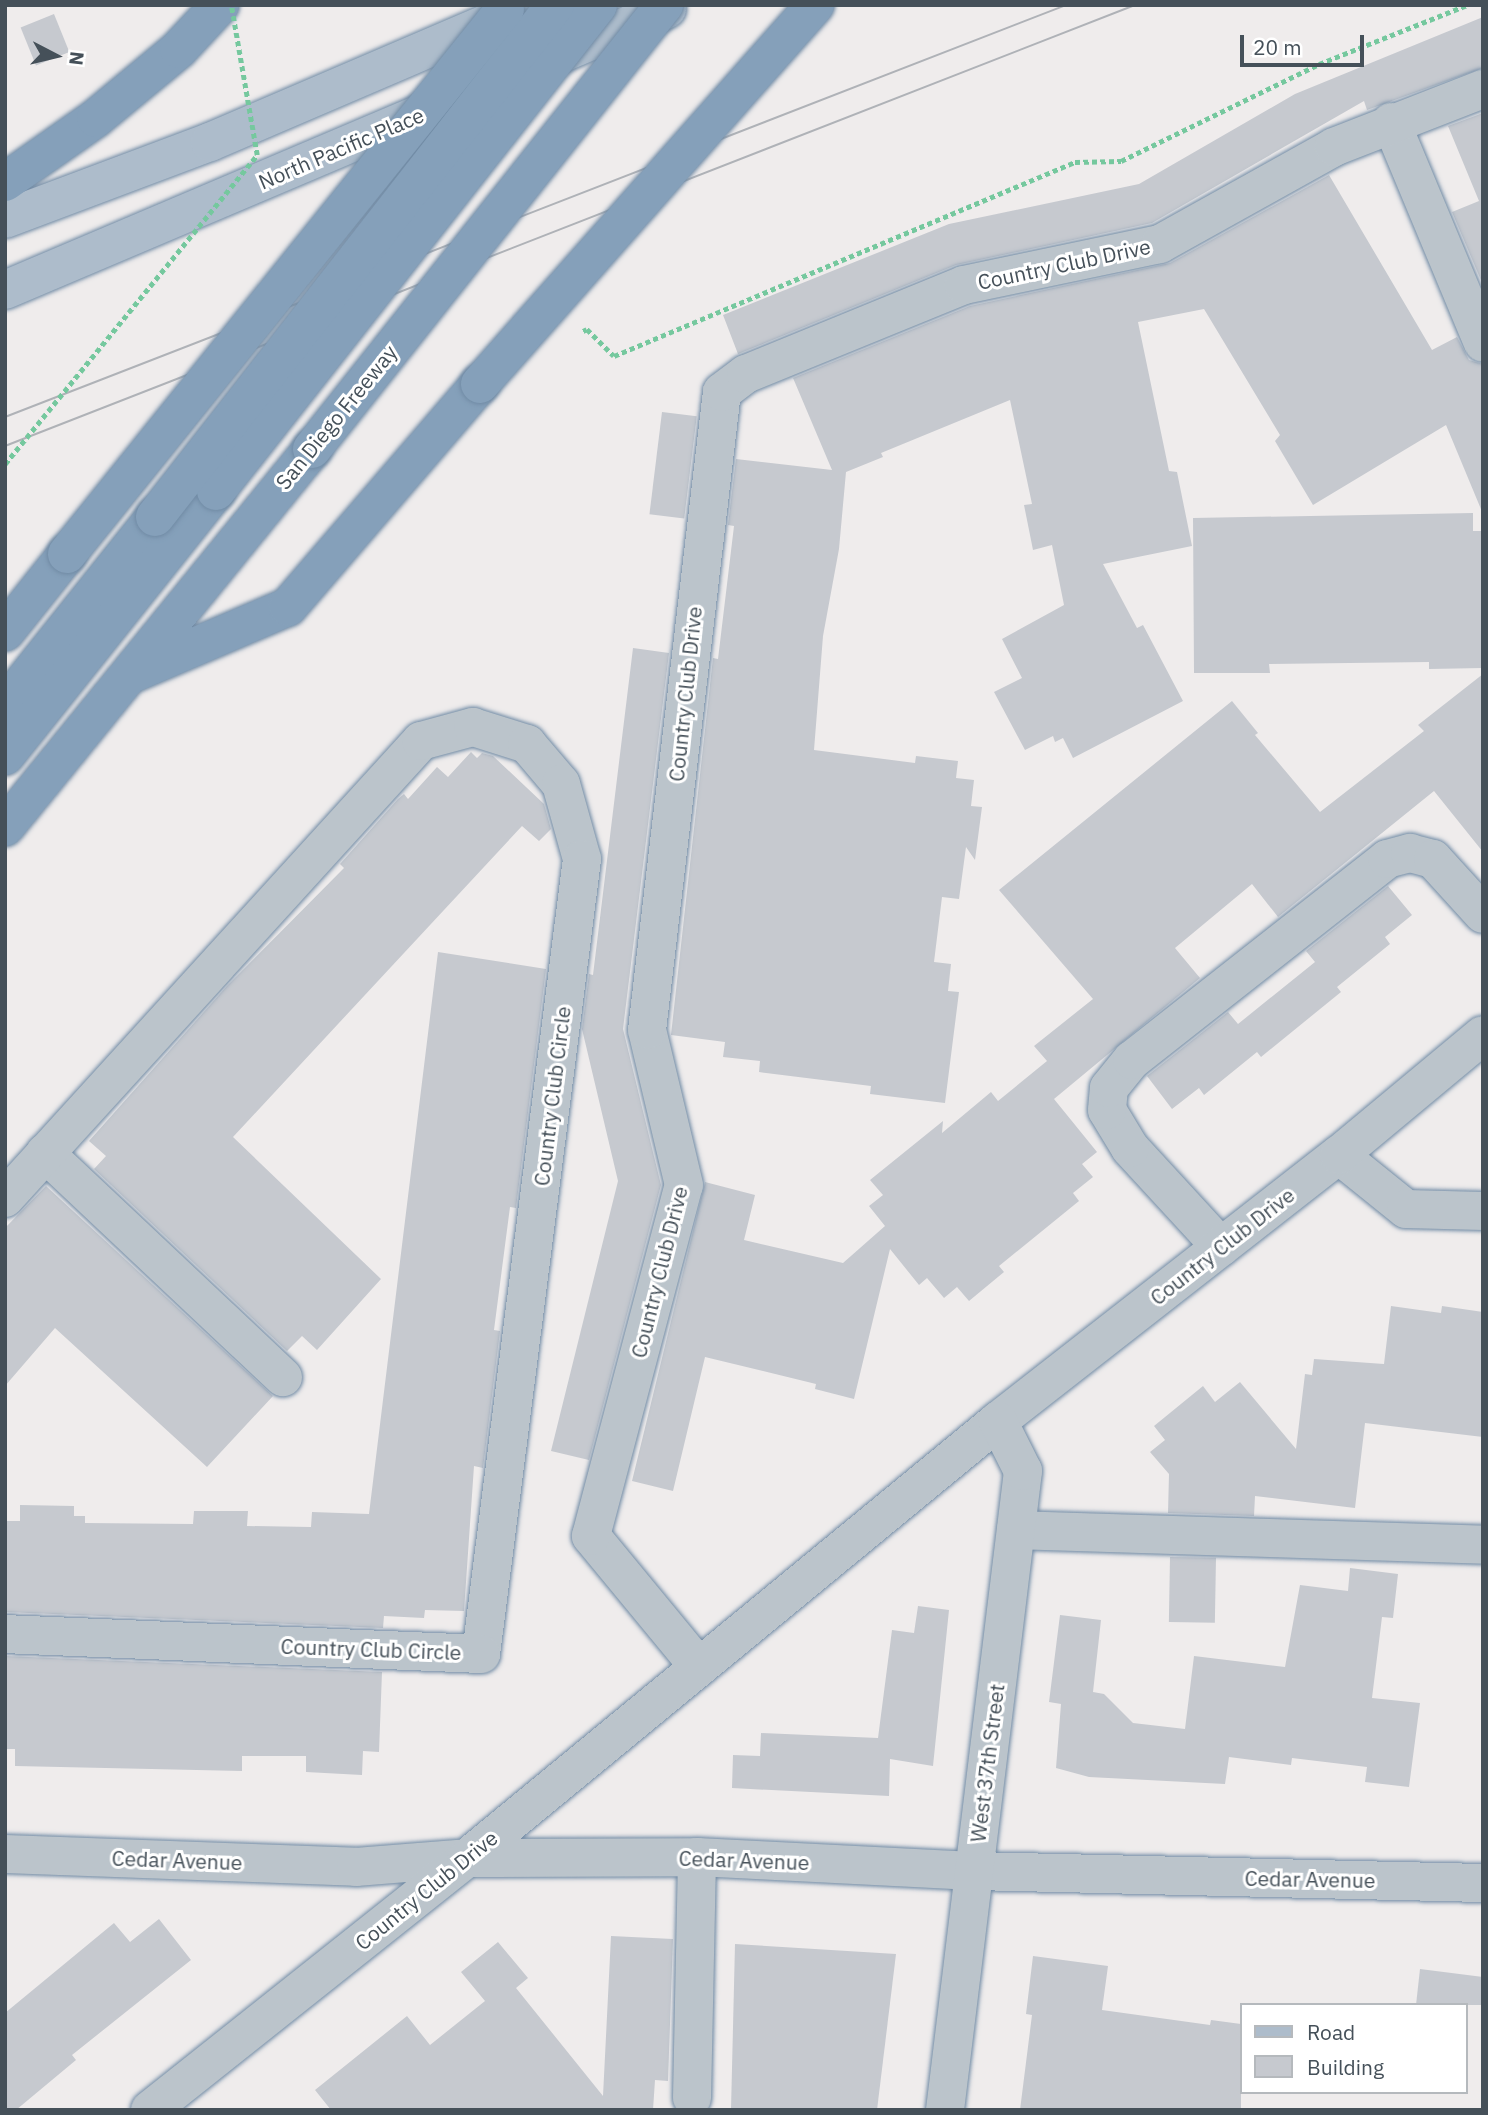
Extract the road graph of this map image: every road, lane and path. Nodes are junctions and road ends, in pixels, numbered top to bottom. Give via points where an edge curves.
1 (220, 5) edge
2 (231, 5) edge
3 (555, 5) edge
4 (598, 5) edge
5 (664, 5) edge
6 (676, 5) edge
7 (815, 5) edge
8 (1467, 5) edge
9 (512, 6) edge
10 (1483, 89) edge
11 (1391, 122) junction
12 (5, 182) edge
13 (5, 219) edge
14 (5, 290) edge
15 (574, 334) dead end
16 (1483, 343) edge
17 (5, 464) edge
18 (5, 632) edge
19 (124, 677) junction
20 (5, 705) edge
21 (5, 755) edge
22 (5, 827) edge
23 (1483, 914) edge
24 (1483, 1035) edge
25 (45, 1153) junction
26 (1339, 1155) junction
27 (5, 1198) edge
28 (1483, 1211) edge
29 (1221, 1247) junction
30 (283, 1377) dead end
31 (998, 1421) junction
32 (1016, 1530) junction
33 (1483, 1545) edge
34 (5, 1634) edge
35 (699, 1667) junction
36 (5, 1854) edge
37 (697, 1857) junction
38 (467, 1858) junction
39 (974, 1871) junction
40 (1483, 1883) edge
41 (692, 2098) dead end
42 (150, 2110) edge
43 (945, 2110) edge

1 - 12 highway via 178,49 96,118
2 - 17 path, bridge via 257,155
3 - 20 highway, bridge
4 - 21 highway, bridge
5 - 19 highway, San Diego Freeway, bridge via 312,449
6 - 14 main road, North Pacific Place
7 - 19 highway, bridge via 288,607
8 - 15 path via 1319,64 1121,161 1076,162 614,356 587,329
9 - 13 main road via 210,142
9 - 18 highway, bridge
10 - 11 street, Country Club Drive
11 - 16 street
11 - 35 street, Country Club Drive via 1322,154 1160,244 964,285 746,374 722,392 647,1031 684,1185 591,1536
19 - 22 highway, San Diego Freeway
23 - 29 street via 1433,859 1410,853 1387,859 1132,1060 1109,1088 1107,1110 1130,1148
24 - 26 street, Country Club Drive
25 - 27 street, Country Club Circle
25 - 30 street
25 - 34 street, Country Club Circle via 421,741 473,727 527,744 561,784 582,859 481,1654
26 - 28 street via 1406,1209
26 - 29 street, Country Club Drive
29 - 31 street, Country Club Drive
31 - 32 street, West 37th Street via 1023,1471
31 - 35 street, Country Club Drive
32 - 33 street
32 - 39 street, West 37th Street
35 - 38 street, Country Club Drive
36 - 38 street, Cedar Avenue via 356,1867
37 - 38 street, Cedar Avenue
37 - 39 street, Cedar Avenue
37 - 41 street
38 - 42 street, Country Club Drive
39 - 40 street, Cedar Avenue
39 - 43 street, West 37th Street

